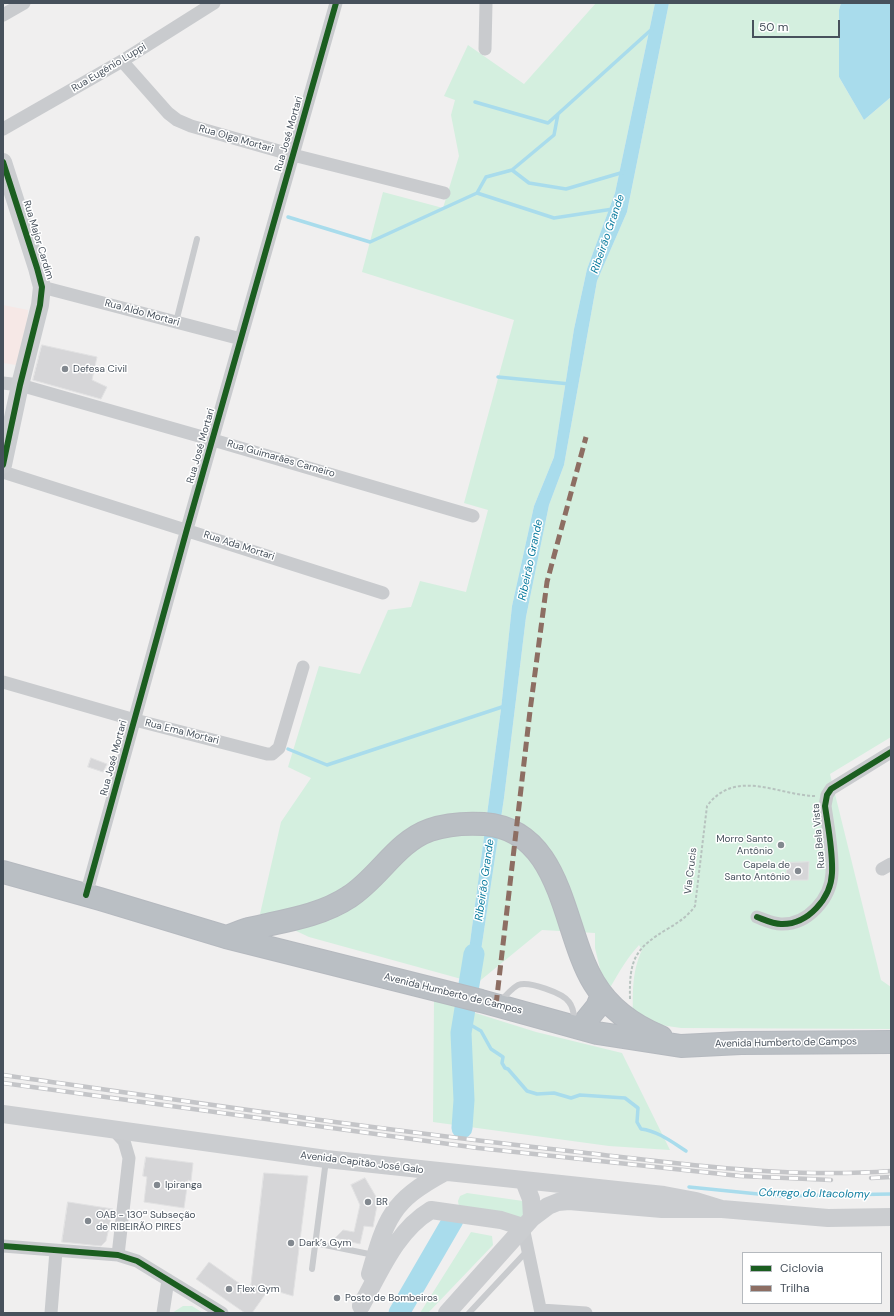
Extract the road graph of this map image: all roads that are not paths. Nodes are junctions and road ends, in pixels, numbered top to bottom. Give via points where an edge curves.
1 (24, 3) edge
2 (214, 3) edge
3 (336, 3) edge
4 (486, 3) edge
5 (3, 15) edge
6 (485, 49) dead end
7 (122, 61) junction
8 (3, 129) edge
9 (293, 155) junction
10 (3, 162) edge
11 (444, 194) dead end
12 (197, 239) dead end
13 (42, 287) junction
14 (176, 322) junction
15 (241, 339) junction
16 (11, 384) edge
17 (213, 440) junction
18 (3, 465) edge
19 (3, 472) edge
20 (473, 516) dead end
21 (187, 529) junction
22 (383, 593) dead end
23 (303, 667) dead end
24 (3, 682) edge
25 (135, 720) junction
26 (891, 752) edge
27 (3, 872) edge
28 (86, 895) junction
29 (757, 918) dead end
30 (226, 938) junction
31 (602, 995) junction
32 (578, 1027) junction
33 (891, 1042) edge
34 (681, 1046) junction
35 (3, 1114) edge
36 (112, 1128) junction
37 (326, 1159) junction
38 (445, 1172) junction
39 (524, 1181) junction
40 (722, 1209) junction
41 (891, 1217) edge
42 (523, 1228) junction
43 (315, 1243) junction
44 (3, 1246) edge
45 (56, 1251) junction
46 (527, 1251) junction
47 (118, 1255) junction
48 (376, 1256) junction
49 (312, 1269) dead end
50 (168, 1280) junction
51 (359, 1310) edge
52 (217, 1312) edge
53 (541, 1312) edge
54 (51, 1313) edge
55 (163, 1313) edge
56 (447, 1313) edge
57 (470, 1313) edge
58 (586, 1313) edge

1 - 5 street
2 - 7 street, Rua Eugênio Luppi
3 - 9 street, Rua José Mortari
4 - 6 street
7 - 8 street, Rua Eugênio Luppi
7 - 9 street, Rua Olga Mortari via 177,120
9 - 11 street, Rua Olga Mortari
9 - 15 street, Rua José Mortari
10 - 13 main road, Rua Major Cardim
12 - 14 lane
13 - 14 street, Rua Aldo Mortari
13 - 16 main road, Rua Major Cardim via 40,305
14 - 15 street, Rua Aldo Mortari
15 - 17 street, Rua José Mortari
16 - 17 street, Rua Guimarães Carneiro
16 - 18 main road, Rua Major Cardim
17 - 20 street, Rua Guimarães Carneiro
17 - 21 street, Rua José Mortari
19 - 21 street, Rua Ada Mortari
21 - 22 street, Rua Ada Mortari
21 - 25 street, Rua José Mortari
23 - 25 street, Rua Ema Mortari via 279,748 272,754
24 - 25 street, Rua Ema Mortari
25 - 28 street, Rua José Mortari
26 - 29 street, Rua Bela Vista via 831,789 827,795 825,806 832,872 827,894 818,906 807,916 793,923 780,924
27 - 28 highway, Avenida Humberto de Campos
28 - 30 highway, Avenida Humberto de Campos
30 - 31 highway, Avenida Humberto de Campos via 250,928 318,912 349,897 369,882 411,839 430,830 450,824 496,825 514,831 538,854 553,876 590,976
30 - 32 highway, Avenida Humberto de Campos
31 - 32 highway via 596,1007
31 - 34 highway, Avenida Humberto de Campos via 618,1012 645,1031
32 - 34 highway, Avenida Humberto de Campos via 597,1033
33 - 34 highway, Avenida Humberto de Campos
35 - 36 main road, Avenida Capitão José Galo
36 - 37 main road, Avenida Capitão José Galo
36 - 47 street via 124,1141 129,1158
37 - 38 main road, Avenida Capitão José Galo
37 - 43 lane
38 - 39 main road, Avenida Capitão José Galo
38 - 48 main road via 419,1186 402,1200 389,1218
39 - 40 main road, Avenida Capitão José Galo via 664,1195
39 - 42 main road via 531,1199
40 - 41 main road, Avenida Capitão José Galo via 828,1218
40 - 42 main road, Avenida Capitão José Galo via 662,1209 558,1202 548,1206
42 - 46 street
42 - 51 main road via 501,1220 431,1210 411,1224 391,1252
42 - 56 main road, Avenida Capitão José Galo
43 - 48 lane
43 - 49 lane
44 - 45 street
45 - 47 street
45 - 54 street
46 - 53 street
46 - 57 lane
47 - 50 street via 137,1261
48 - 51 main road
50 - 52 street
50 - 55 street
53 - 58 street

